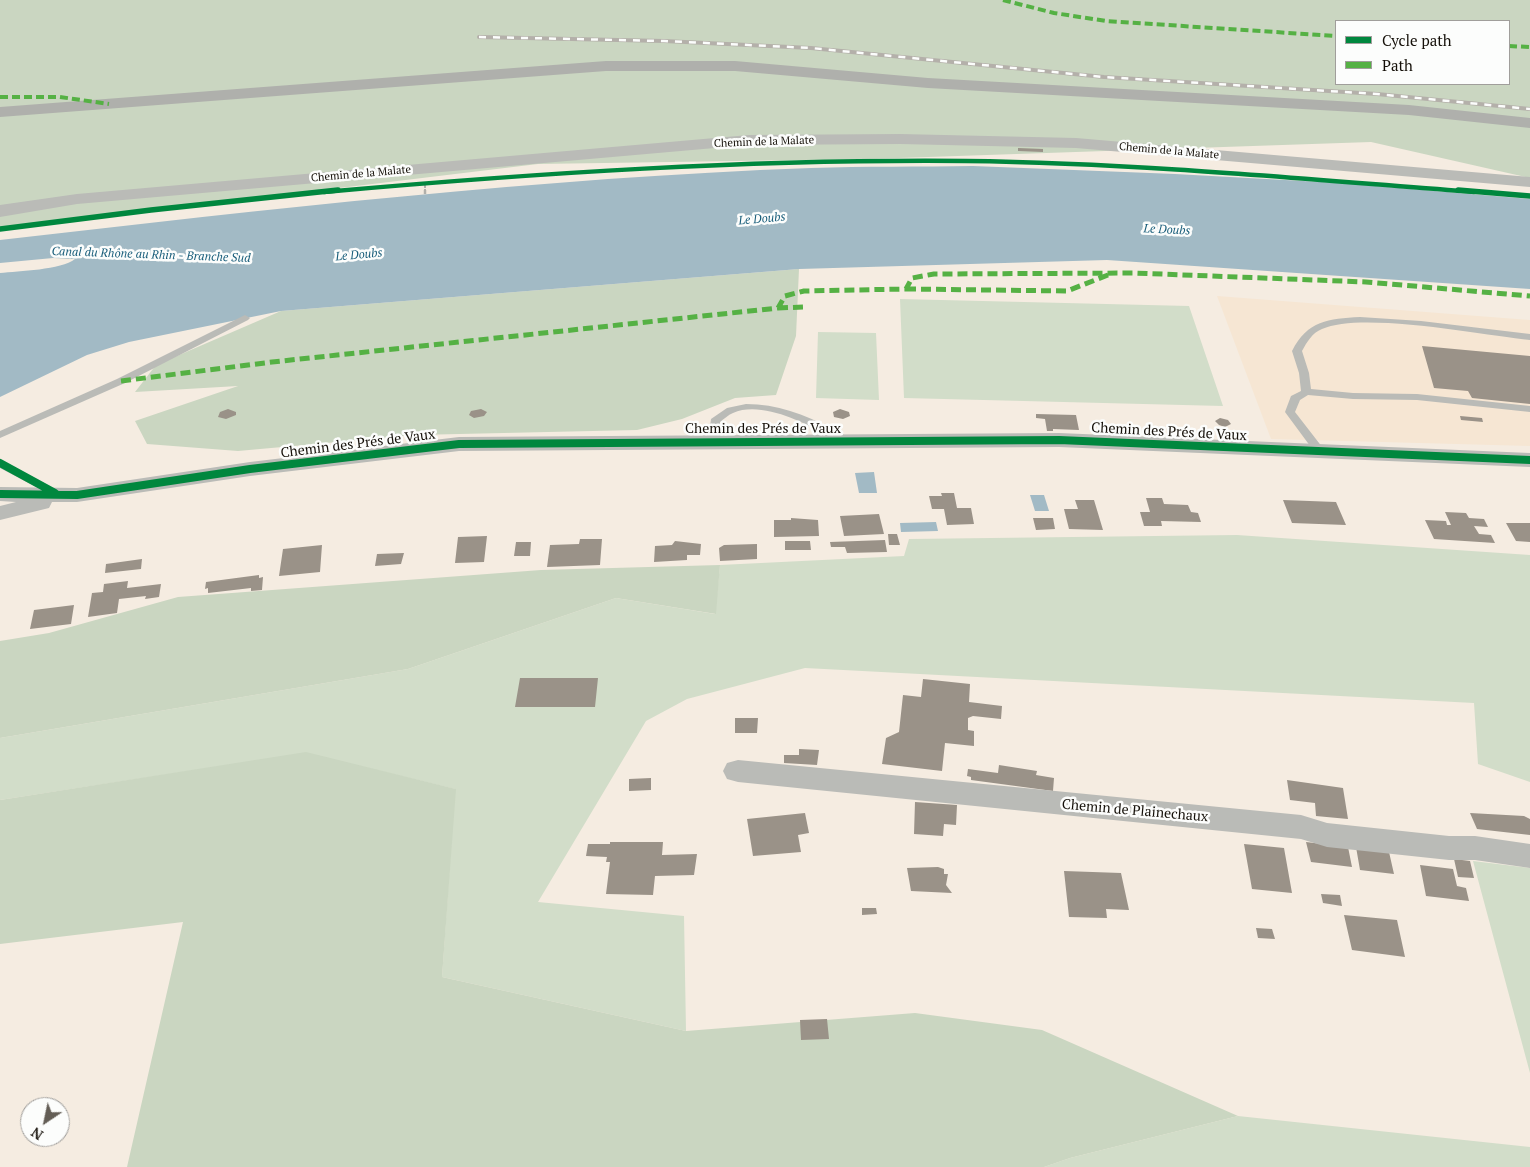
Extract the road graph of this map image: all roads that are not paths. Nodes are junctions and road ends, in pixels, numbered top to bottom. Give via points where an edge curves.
1 (0, 112) edge
2 (1530, 123) edge
3 (1530, 182) edge
4 (0, 211) edge
5 (245, 318) dead end
6 (1530, 336) edge
7 (1306, 392) junction
8 (1530, 408) edge
9 (0, 435) edge
10 (846, 441) junction
11 (714, 442) junction
12 (1320, 452) junction
13 (1530, 460) edge
14 (0, 463) edge
15 (0, 494) edge
16 (59, 495) junction
17 (0, 513) edge
18 (738, 771) dead end
19 (1530, 856) edge

1 - 2 main road via 665,64 1409,110
3 - 4 street, Chemin de la Malate via 1076,144 900,139 749,140 77,200
5 - 9 lane via 121,381
6 - 7 lane via 1398,322 1351,320 1321,325 1306,334 1297,352
7 - 8 lane via 1417,396
7 - 12 lane via 1295,398 1290,412
10 - 11 street, Chemin des Prés de Vaux
10 - 11 lane via 777,410 753,408 730,410 715,421
10 - 12 street, Chemin des Prés de Vaux via 1059,440
11 - 16 street, Chemin des Prés de Vaux via 459,444 250,469 77,496
12 - 13 street, Chemin des Prés de Vaux
14 - 16 lane
15 - 16 street, Chemin des Prés de Vaux
16 - 17 street, Chemin des Prés de Vaux via 28,508
18 - 19 street, Chemin de Plainechaux via 1301,826 1327,835

